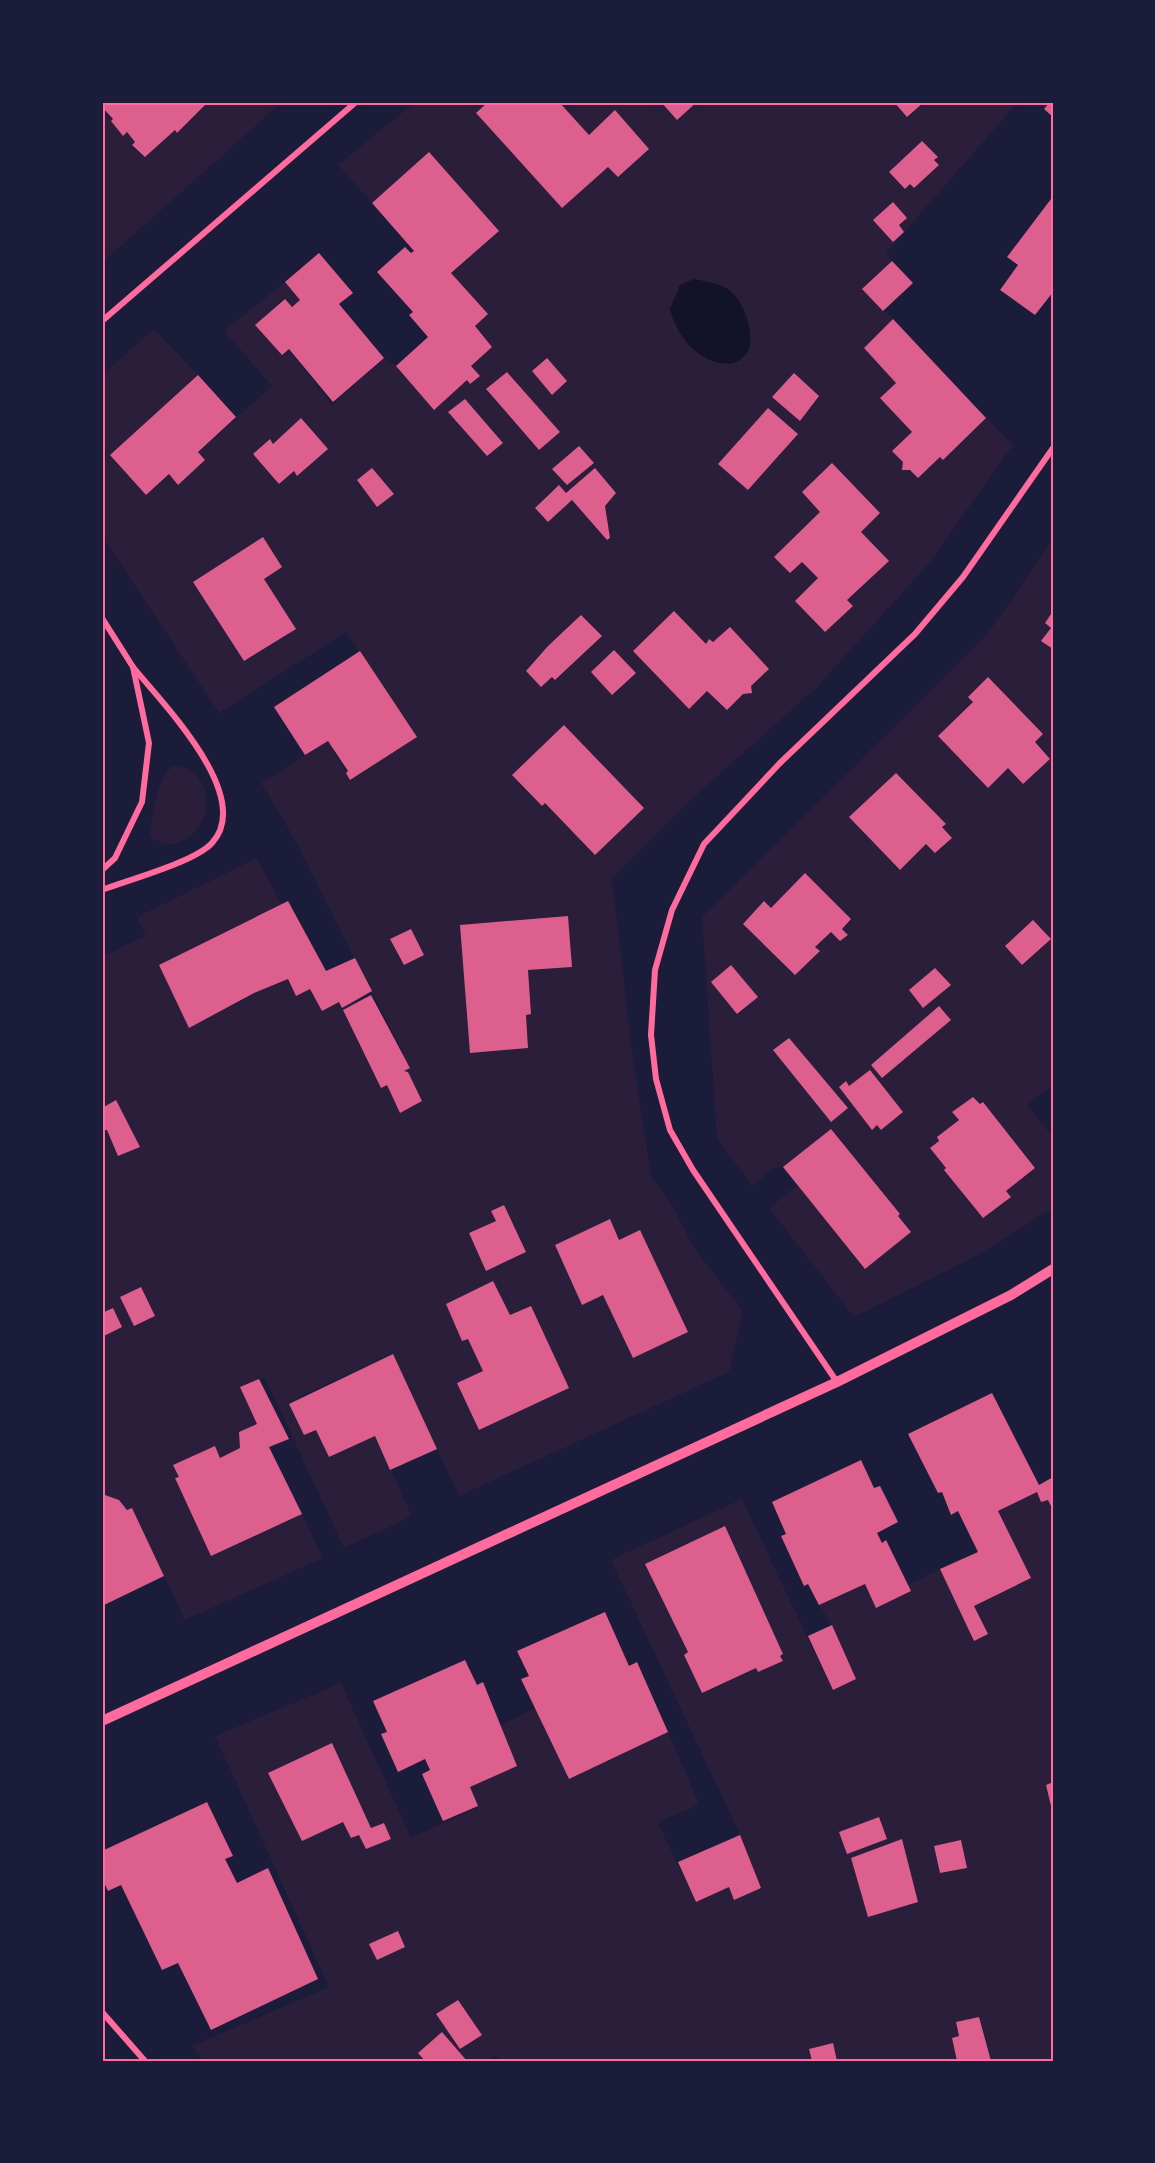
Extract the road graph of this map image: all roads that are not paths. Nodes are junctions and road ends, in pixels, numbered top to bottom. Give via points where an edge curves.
1 (356, 102) edge
2 (102, 321) edge
3 (1053, 448) edge
4 (102, 618) edge
5 (133, 667) junction
6 (102, 870) edge
7 (102, 890) edge
8 (1053, 1269) edge
9 (837, 1382) junction
10 (102, 1721) edge
11 (102, 2012) edge
12 (145, 2061) edge

1 - 2 street
3 - 9 street via 963,578 915,634 780,763 704,844 672,909 655,970 651,1035 670,1130
4 - 5 street
5 - 6 street via 149,743 142,802 115,858
5 - 7 street via 204,757 222,796 222,821 212,843 186,859
8 - 9 street via 1011,1295
9 - 10 street
11 - 12 street

